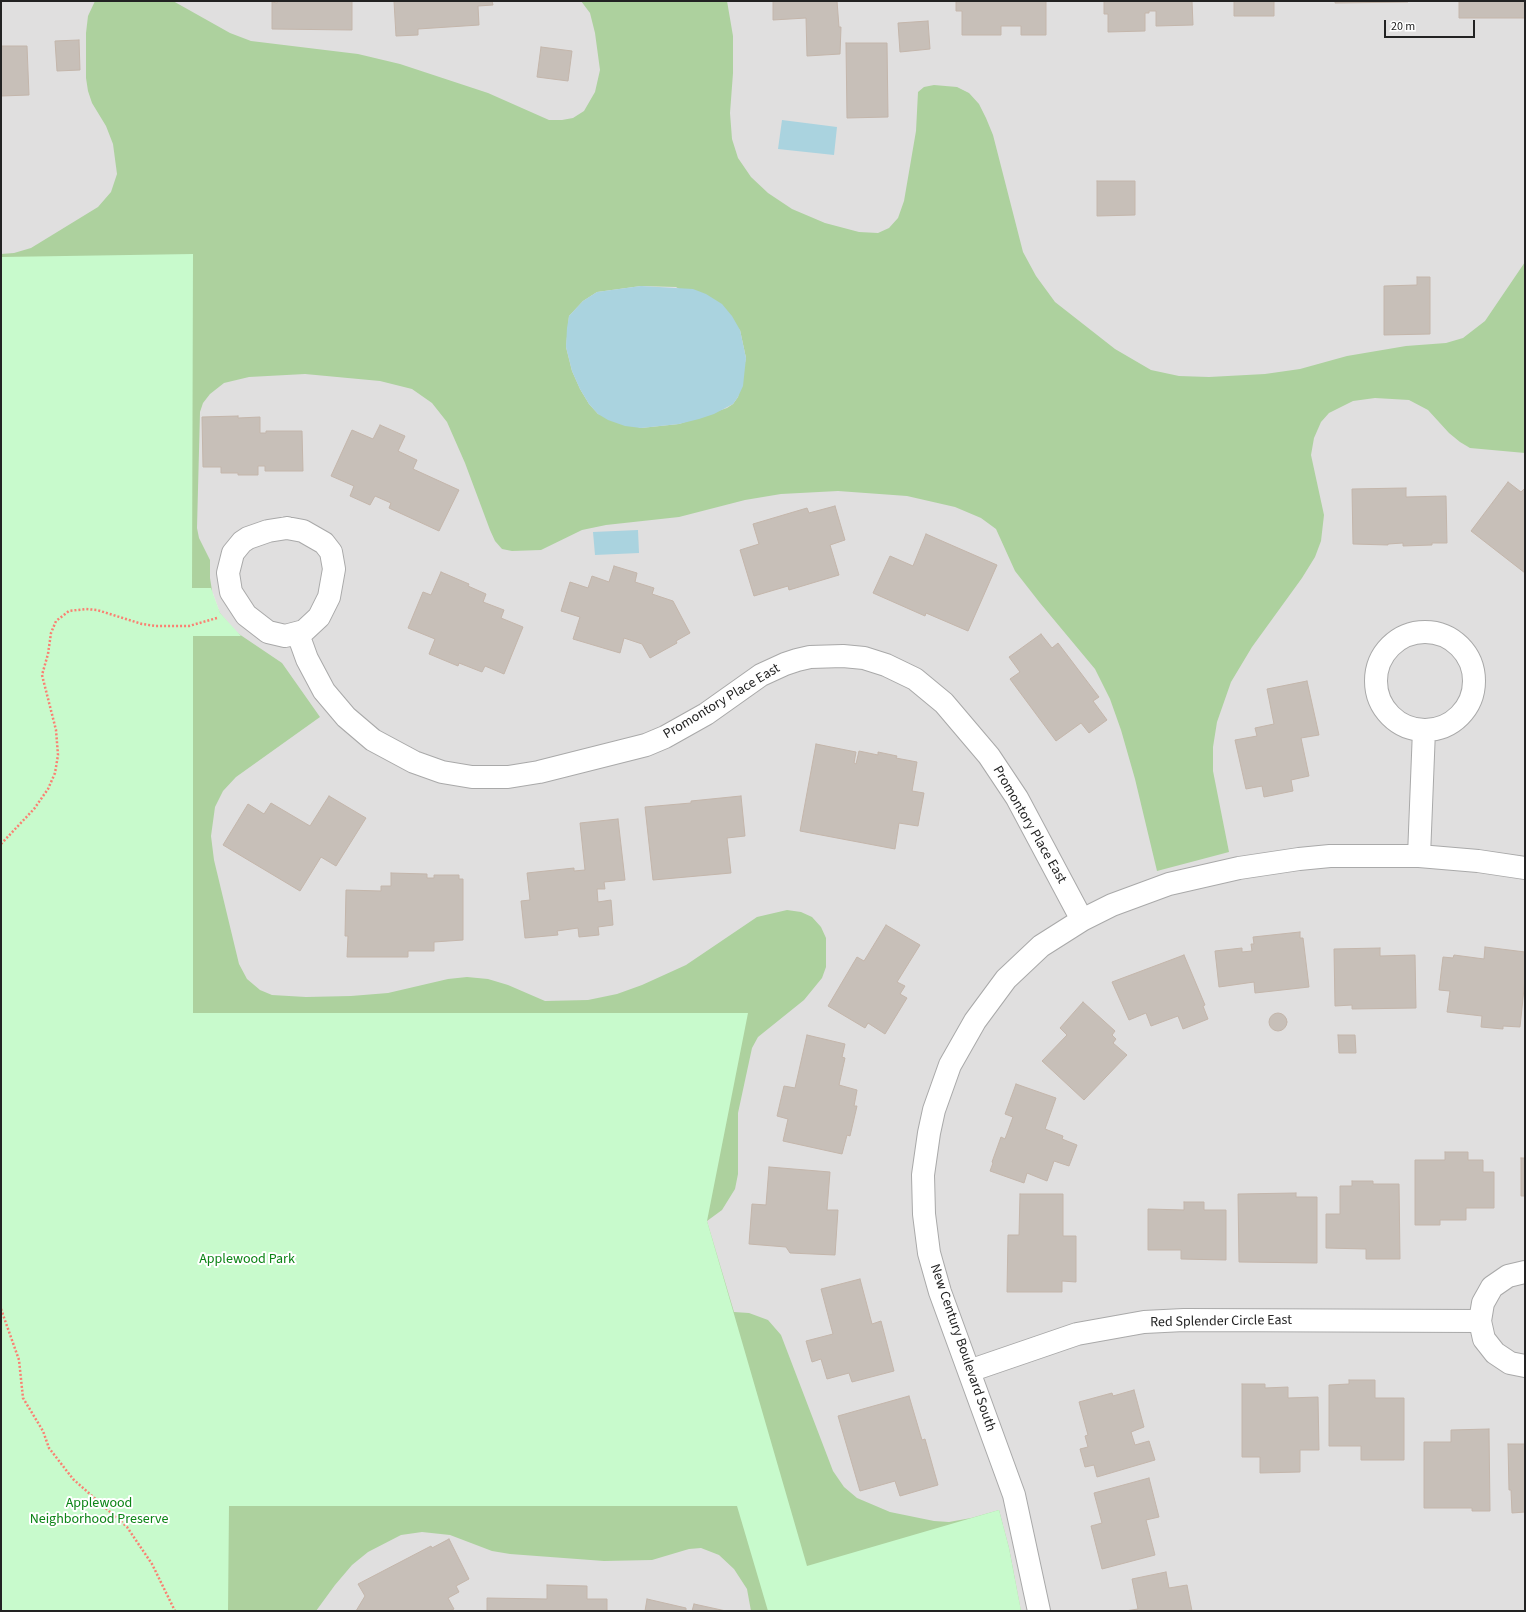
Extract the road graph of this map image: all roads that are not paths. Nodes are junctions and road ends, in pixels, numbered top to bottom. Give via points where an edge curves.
1 (298, 634) junction
2 (1424, 730) junction
3 (1419, 856) junction
4 (1525, 868) edge
5 (1082, 920) junction
6 (1525, 1272) edge
7 (1480, 1321) junction
8 (1525, 1366) edge
9 (969, 1371) junction
10 (1039, 1611) edge

1 - 1 street via 319,618 329,597 334,569 331,552 324,543 311,534 296,529 279,529 248,538 237,547 230,559 228,573 232,592 246,615 268,632 285,636
1 - 5 street, Promontory Place East via 307,659 324,691 364,733 384,747 414,762 442,772 472,777 508,777 539,772 646,745 706,714 761,675 797,660 844,656 864,658 886,665 915,679 944,703 989,756 1017,798
2 - 2 street via 1443,727 1459,717 1469,701 1474,683 1471,664 1462,648 1446,637 1428,632 1409,635 1392,645 1381,660 1376,679 1379,698 1389,714 1405,726
2 - 3 street
3 - 4 street, New Century Boulevard South
3 - 5 street, New Century Boulevard South via 1330,856 1239,868 1151,890
5 - 9 street, New Century Boulevard South via 1031,954 989,1000 957,1051 934,1110 923,1175 926,1232 940,1292
6 - 7 street via 1508,1276 1492,1287 1483,1303
7 - 8 street via 1484,1339 1495,1354 1510,1363
7 - 9 street, Red Splender Circle East via 1144,1322 1077,1334
9 - 10 street, New Century Boulevard South via 1014,1496

